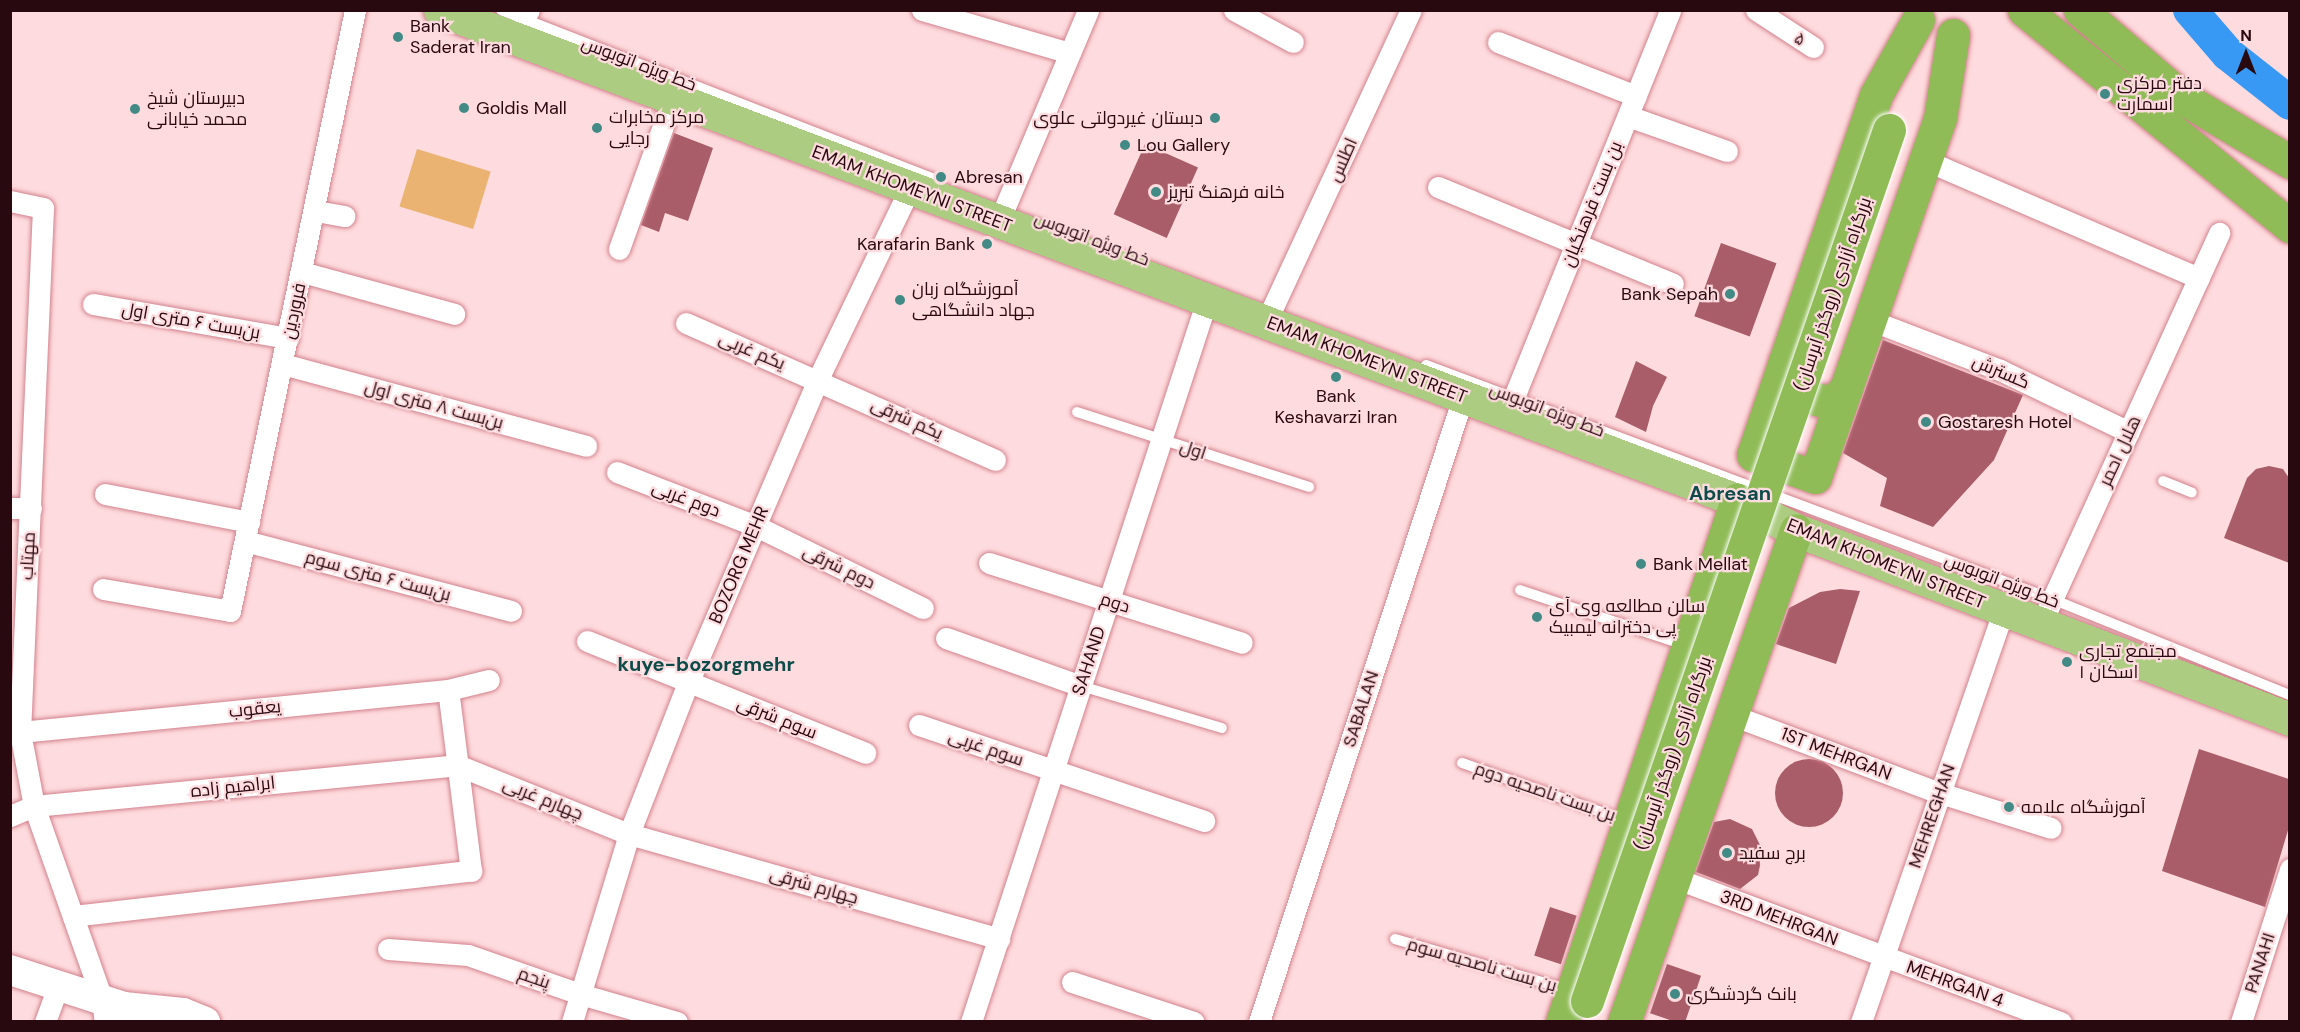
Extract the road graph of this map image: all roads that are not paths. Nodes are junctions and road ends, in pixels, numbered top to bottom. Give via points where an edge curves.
1 (355, 10) edge
2 (440, 10) edge
3 (922, 10) edge
4 (1088, 10) edge
5 (1234, 10) edge
6 (1411, 10) edge
7 (1670, 10) edge
8 (1756, 10) edge
9 (2024, 10) edge
10 (2080, 10) edge
11 (1920, 15) edge
12 (517, 20) edge
13 (1958, 23) edge
14 (1293, 42) dead end
15 (1498, 42) dead end
16 (1813, 47) dead end
17 (1070, 53) junction
18 (1636, 96) junction
19 (673, 98) junction
20 (1628, 116) junction
21 (1908, 143) junction
22 (1727, 151) dead end
23 (2289, 162) edge
24 (950, 186) dead end
25 (910, 188) junction
26 (1438, 188) dead end
27 (10, 201) edge
28 (1003, 210) junction
29 (316, 211) junction
30 (345, 216) dead end
31 (2289, 226) edge
32 (2219, 233) dead end
33 (1576, 244) junction
34 (619, 249) dead end
35 (302, 272) junction
36 (2199, 278) junction
37 (1673, 284) dead end
38 (1208, 300) junction
39 (93, 304) dead end
40 (1273, 313) junction
41 (454, 314) dead end
42 (1870, 320) junction
43 (686, 323) dead end
44 (288, 338) junction
45 (1785, 361) junction
46 (1416, 362) dead end
47 (283, 364) junction
48 (818, 379) junction
49 (1846, 389) junction
50 (1463, 397) junction
51 (1509, 405) junction
52 (1077, 412) dead end
53 (2129, 432) junction
54 (1162, 440) junction
55 (586, 446) dead end
56 (995, 459) dead end
57 (617, 472) dead end
58 (2163, 481) dead end
59 (1309, 487) dead end
60 (2192, 493) dead end
61 (105, 494) dead end
62 (1737, 500) junction
63 (21, 508) edge
64 (756, 526) junction
65 (1797, 530) junction
66 (247, 531) junction
67 (989, 562) dead end
68 (103, 589) dead end
69 (1520, 590) dead end
70 (1109, 601) junction
71 (923, 608) dead end
72 (2004, 610) junction
73 (511, 611) dead end
74 (2047, 611) junction
75 (946, 638) dead end
76 (587, 641) dead end
77 (1242, 643) dead end
78 (1687, 646) junction
79 (489, 680) dead end
80 (688, 683) junction
81 (1081, 686) junction
82 (448, 690) junction
83 (2289, 695) edge
84 (2289, 719) edge
85 (919, 725) dead end
86 (1660, 725) junction
87 (1222, 728) dead end
88 (1727, 729) junction
89 (20, 732) junction
90 (865, 753) dead end
91 (1462, 763) dead end
92 (457, 765) junction
93 (1053, 771) junction
94 (1940, 793) junction
95 (34, 806) junction
96 (10, 816) edge
97 (1204, 821) dead end
98 (1627, 821) junction
99 (2051, 828) dead end
100 (629, 834) junction
101 (2289, 869) edge
102 (1675, 878) junction
103 (73, 916) junction
104 (999, 939) junction
105 (1395, 939) dead end
106 (388, 949) dead end
107 (1884, 958) junction
108 (10, 970) edge
109 (1072, 982) dead end
110 (58, 986) junction
111 (580, 994) junction
112 (119, 1012) edge
113 (1590, 1012) edge
114 (45, 1022) edge
115 (205, 1022) edge
116 (572, 1022) edge
117 (677, 1022) edge
118 (972, 1022) edge
119 (1194, 1022) edge
120 (1259, 1022) edge
121 (1861, 1022) edge
122 (2061, 1022) edge
123 (2241, 1022) edge

1 - 29 street, فروردین
2 - 12 main road, EMAM KHOMEYNI STREET
3 - 17 street
4 - 17 street
5 - 14 street
6 - 40 street, اطلس
7 - 18 street, بن بست فرهنگیان
8 - 16 street, ۵
9 - 31 highway
10 - 23 highway via 2183,98
11 - 21 highway
11 - 45 highway via 1876,95
12 - 19 main road, EMAM KHOMEYNI STREET
12 - 24 lane, خط ویژه اتوبوس
13 - 21 highway
15 - 18 street
17 - 28 street
18 - 20 street, بن بست فرهنگیان
19 - 25 main road, EMAM KHOMEYNI STREET
19 - 34 street
20 - 22 street
20 - 33 street, بن بست فرهنگیان
21 - 36 street
21 - 42 highway
21 - 113 highway, بزرگراه آزادی (روگذر آبرسان), bridge
25 - 28 main road, EMAM KHOMEYNI STREET
25 - 48 street, BOZORG MEHR
26 - 33 street
27 - 63 street, مهتاب via 43,208
28 - 38 main road, EMAM KHOMEYNI STREET
29 - 30 street
29 - 35 street, فروردین
32 - 36 street, هلال احمر
33 - 37 street
33 - 51 street, بن بست فرهنگیان
35 - 41 street
35 - 44 street, فروردین
36 - 53 street, هلال احمر
38 - 40 main road, EMAM KHOMEYNI STREET
38 - 54 street, SAHAND
39 - 44 street, بن‌بست ۶ متری اول
40 - 50 main road, EMAM KHOMEYNI STREET
42 - 49 highway
42 - 53 street, گسترش via 2000,370
43 - 48 street, یکم غربی
44 - 47 street, فروردین
45 - 49 highway via 1787,384 1804,396 1831,403
45 - 49 highway via 1753,455 1815,477
46 - 51 lane, خط ویژه اتوبوس
47 - 55 street, بن‌بست ۸ متری اول
47 - 66 street, فروردین
48 - 56 street, یکم شرقی
48 - 64 street, BOZORG MEHR
50 - 51 main road, EMAM KHOMEYNI STREET
50 - 120 street, SABALAN
51 - 62 main road, EMAM KHOMEYNI STREET
51 - 74 lane, خط ویژه اتوبوس
52 - 54 lane, اول
53 - 74 street, هلال احمر via 2120,463
54 - 59 lane, اول
54 - 70 street, SAHAND
57 - 64 street, دوم غربی
58 - 60 lane
61 - 66 street, بن‌بست ۶ متری سوم
62 - 65 main road, EMAM KHOMEYNI STREET
62 - 78 highway
63 - 89 street, مهتاب
64 - 71 street, دوم شرقی
64 - 80 street, BOZORG MEHR
65 - 72 main road, EMAM KHOMEYNI STREET
65 - 88 highway
66 - 68 street, فروردین via 230,611
66 - 73 street, بن‌بست ۶ متری سوم
67 - 70 street, دوم
69 - 78 lane
70 - 77 street, دوم
70 - 81 street, SAHAND
72 - 74 main road, EMAM KHOMEYNI STREET
72 - 94 street, MEHREGHAN
74 - 83 lane, خط ویژه اتوبوس
74 - 84 main road, EMAM KHOMEYNI STREET
75 - 81 street
76 - 80 street
78 - 86 highway
79 - 82 street, یعقوب
80 - 90 street, سوم شرقی
80 - 100 street, BOZORG MEHR
81 - 87 lane
81 - 93 street, SAHAND
82 - 89 street, یعقوب
82 - 92 street
85 - 93 street, سوم غربی
86 - 88 highway via 1678,714 1702,715 1716,727
86 - 98 highway
88 - 94 street, 1ST MEHRGAN
88 - 102 highway
89 - 95 street, مهتاب
91 - 98 lane, بن بست ناصحیه دوم
92 - 95 street, ابراهیم زاده
92 - 100 street, چهارم غربی
92 - 103 street via 471,871
93 - 97 street
93 - 104 street, SAHAND
94 - 99 street, 1ST MEHRGAN
94 - 107 street, MEHREGHAN
95 - 96 street, ابراهیم زاده
95 - 103 street, مهتاب
98 - 113 highway
100 - 104 street, چهارم شرقی
100 - 111 street, BOZORG MEHR
101 - 123 street, PANAHI
102 - 107 street, 3RD MEHRGAN
102 - 113 highway
103 - 112 street, مهتاب
104 - 118 street, SAHAND
105 - 113 lane, بن بست ناصحیه سوم
106 - 111 street, پنجم via 468,955
107 - 121 street, MEHREGHAN
107 - 122 street, MEHRGAN 4
108 - 110 main road
109 - 119 street
110 - 112 main road
110 - 114 street
111 - 116 street, BOZORG MEHR
111 - 117 street, پنجم
112 - 115 main road via 183,1013

